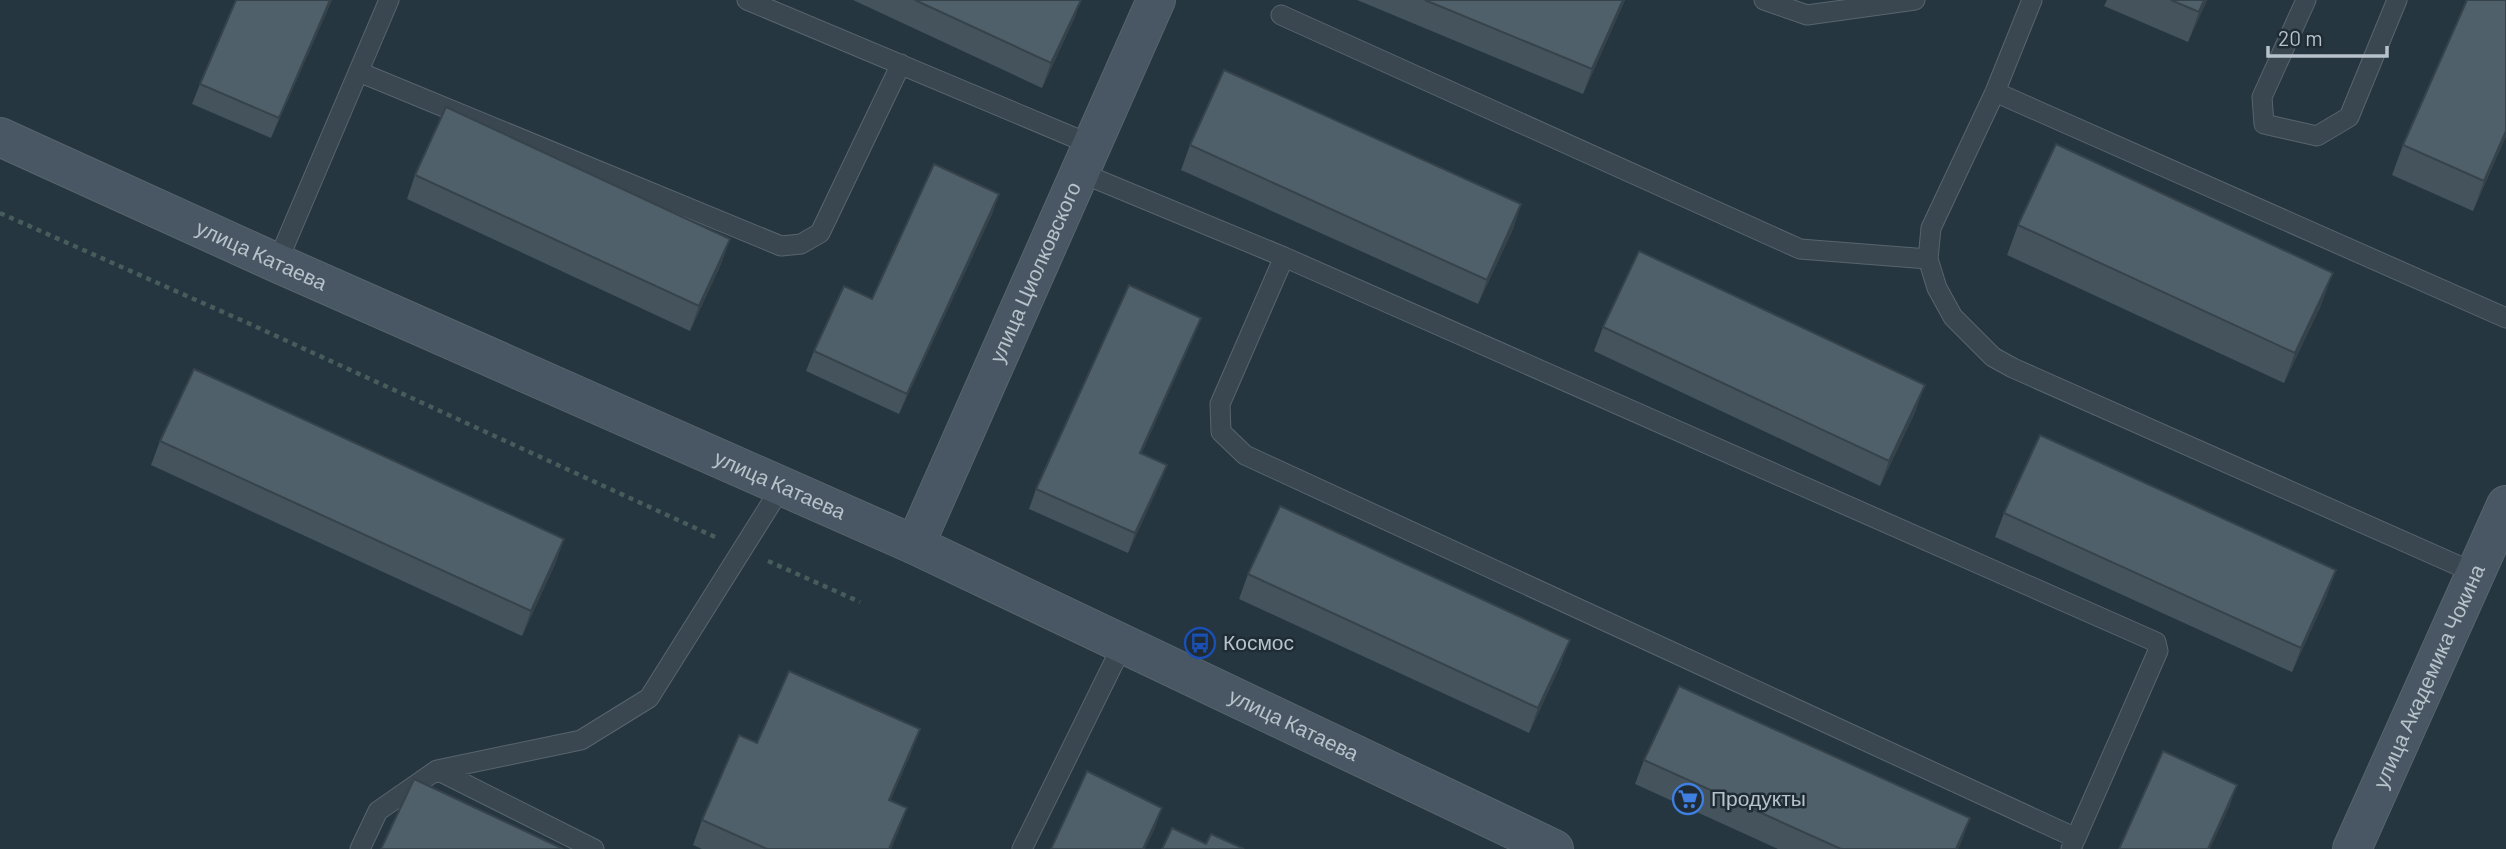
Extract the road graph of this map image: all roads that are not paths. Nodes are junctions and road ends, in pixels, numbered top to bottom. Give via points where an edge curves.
1 (389, 0) edge
2 (747, 0) edge
3 (1156, 0) edge
4 (1764, 0) edge
5 (1915, 0) edge
6 (2032, 0) edge
7 (2306, 0) edge
8 (2397, 0) edge
9 (1281, 16) dead end
10 (901, 64) junction
11 (359, 72) junction
12 (1994, 92) junction
13 (0, 137) edge
14 (1086, 159) junction
15 (1284, 257) junction
16 (1928, 259) junction
17 (277, 263) junction
18 (2506, 318) edge
19 (782, 486) junction
20 (2506, 505) edge
21 (915, 545) junction
22 (2489, 562) edge
23 (1123, 644) junction
24 (437, 770) junction
25 (2073, 843) edge
26 (360, 849) edge
27 (594, 849) edge
28 (1021, 849) edge
29 (1554, 849) edge
30 (2351, 849) edge

1 - 11 lane
2 - 10 lane
3 - 14 street, улица Циолковского
4 - 5 lane via 1807,15
6 - 12 lane
7 - 8 lane via 2262,97 2264,124 2317,136 2349,117
9 - 16 lane via 1800,250
10 - 11 lane via 820,233 801,244 781,246
10 - 14 lane
11 - 17 lane
12 - 16 lane via 1931,228
12 - 18 lane
13 - 17 street, улица Катаева
14 - 15 lane
14 - 21 street, улица Циолковского
15 - 25 lane via 1220,404 1222,432 1245,455
15 - 25 lane via 2155,642 2158,651
16 - 22 lane via 1953,317 1993,357
17 - 19 street, улица Катаева
19 - 21 street, улица Катаева
19 - 24 lane via 649,698 581,740
20 - 22 street, улица Академика Чокина
21 - 23 street, улица Катаева
22 - 30 street, улица Академика Чокина
23 - 28 lane
23 - 29 street, улица Катаева
24 - 26 lane via 377,811
24 - 27 lane

